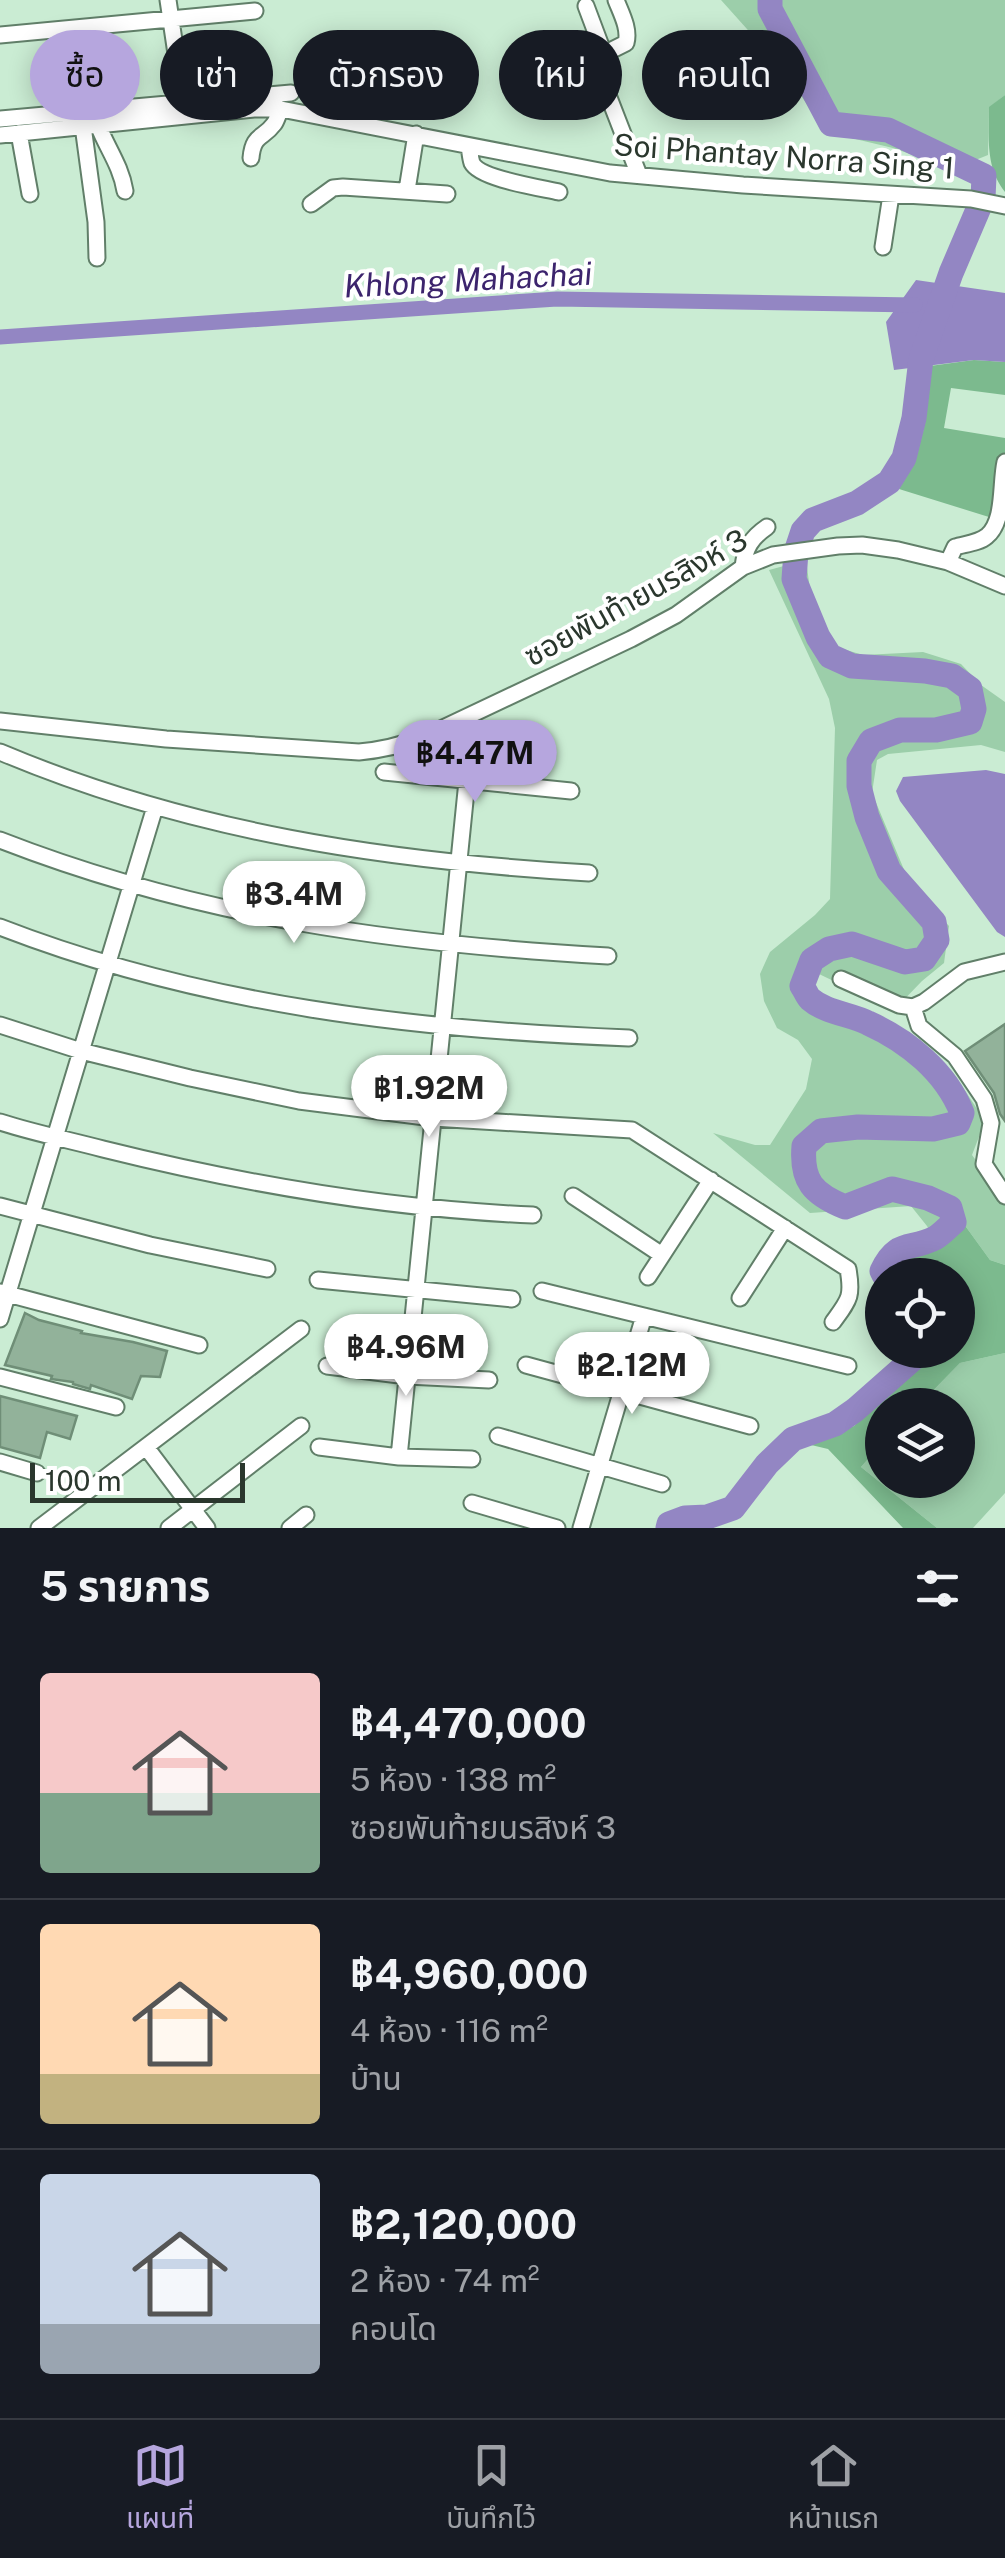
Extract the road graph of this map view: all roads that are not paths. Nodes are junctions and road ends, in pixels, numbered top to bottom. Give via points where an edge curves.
1 (168, 0) edge
2 (616, 0) edge
3 (586, 6) dead end
4 (255, 11) dead end
5 (171, 18) junction
6 (173, 30) edge
7 (595, 30) edge
8 (0, 36) edge
9 (622, 45) edge
10 (291, 92) dead end
11 (273, 94) edge
12 (160, 103) edge
13 (281, 109) junction
14 (0, 119) edge
15 (618, 120) edge
16 (91, 125) junction
17 (20, 133) junction
18 (416, 134) junction
19 (0, 135) edge
20 (469, 146) junction
21 (251, 158) dead end
22 (639, 176) junction
23 (125, 190) dead end
24 (407, 190) junction
25 (559, 192) dead end
26 (30, 194) dead end
27 (447, 194) dead end
28 (890, 195) junction
29 (312, 204) dead end
30 (1005, 206) edge
31 (882, 247) dead end
32 (97, 258) dead end
33 (1005, 462) edge
34 (767, 526) dead end
35 (948, 562) junction
36 (743, 567) junction
37 (1005, 586) edge
38 (0, 721) edge
39 (0, 752) edge
40 (384, 772) dead end
41 (467, 781) junction
42 (571, 791) dead end
43 (155, 807) junction
44 (0, 840) edge
45 (458, 864) junction
46 (589, 873) dead end
47 (132, 885) junction
48 (0, 927) edge
49 (450, 944) junction
50 (608, 956) dead end
51 (108, 962) junction
52 (1005, 962) edge
53 (841, 979) dead end
54 (913, 1007) junction
55 (0, 1025) edge
56 (442, 1027) junction
57 (629, 1038) dead end
58 (81, 1050) junction
59 (433, 1118) junction
60 (0, 1122) edge
61 (55, 1136) junction
62 (711, 1180) junction
63 (573, 1196) dead end
64 (1005, 1196) edge
65 (0, 1206) edge
66 (424, 1208) junction
67 (31, 1215) junction
68 (532, 1215) dead end
69 (785, 1228) junction
70 (662, 1255) junction
71 (267, 1270) dead end
72 (648, 1277) dead end
73 (318, 1280) dead end
74 (416, 1291) junction
75 (542, 1291) dead end
76 (4, 1293) edge
77 (740, 1298) dead end
78 (512, 1299) dead end
79 (644, 1316) junction
80 (0, 1319) edge
81 (833, 1322) dead end
82 (301, 1329) dead end
83 (199, 1345) dead end
84 (327, 1366) dead end
85 (526, 1366) dead end
86 (848, 1366) dead end
87 (407, 1376) junction
88 (0, 1377) edge
89 (489, 1380) dead end
90 (622, 1391) junction
91 (116, 1407) dead end
92 (302, 1426) dead end
93 (750, 1426) dead end
94 (498, 1436) dead end
95 (146, 1447) junction
96 (319, 1447) dead end
97 (399, 1457) junction
98 (472, 1459) dead end
99 (0, 1462) edge
100 (600, 1466) junction
101 (37, 1473) dead end
102 (662, 1484) dead end
103 (472, 1503) dead end
104 (193, 1510) junction
105 (306, 1515) dead end
106 (39, 1528) edge
107 (169, 1528) edge
108 (207, 1528) edge
109 (290, 1528) edge
110 (558, 1528) edge
111 (581, 1528) edge

1 - 5 street
2 - 9 street via 627,30
3 - 7 street
4 - 5 street
5 - 6 street
5 - 8 street
10 - 11 street
12 - 14 street
13 - 16 street, Soi Phantay Norra Sing 1
13 - 18 street, Soi Phantay Norra Sing 1
13 - 21 street via 274,126 252,145
15 - 22 street
16 - 17 street, Soi Phantay Norra Sing 1
16 - 23 street via 118,164
16 - 32 street
17 - 19 street, Soi Phantay Norra Sing 1
17 - 26 street
18 - 20 street, Soi Phantay Norra Sing 1
18 - 24 street
20 - 22 street, Soi Phantay Norra Sing 1
20 - 25 street via 478,169
22 - 28 street, Soi Phantay Norra Sing 1
24 - 27 street
24 - 29 street via 333,188
28 - 30 street, Soi Phantay Norra Sing 1
28 - 31 street
33 - 35 street via 993,530 955,547
34 - 36 street via 750,541
35 - 36 street, ซอยพันท้ายนรสิงห์ 3 via 862,545 773,555
35 - 37 street, ซอยพันท้ายนรสิงห์ 3
36 - 38 street, ซอยพันท้ายนรสิงห์ 3 via 630,640 379,751 186,741
39 - 43 street
40 - 41 street
41 - 42 street
41 - 45 street
43 - 45 street via 301,842
43 - 47 street
44 - 47 street
45 - 46 street
45 - 49 street
47 - 49 street via 324,929
47 - 51 street
48 - 51 street
49 - 50 street
49 - 56 street
51 - 56 street via 289,1006
51 - 58 street
52 - 54 street via 964,972
53 - 54 street
54 - 64 street via 920,1026 956,1056 984,1099 991,1123 984,1164
55 - 58 street
56 - 57 street
56 - 59 street
58 - 59 street via 299,1101
58 - 61 street
59 - 62 street via 632,1130
59 - 66 street
60 - 61 street
61 - 66 street via 215,1175
61 - 67 street
62 - 69 street
62 - 70 street
63 - 70 street
65 - 67 street
66 - 68 street
66 - 74 street
67 - 71 street
67 - 76 street
69 - 77 street
69 - 81 street via 848,1270 850,1298
70 - 72 street
73 - 74 street
74 - 78 street
74 - 87 street
75 - 79 street
76 - 80 street
76 - 83 street
79 - 86 street
79 - 90 street
82 - 95 street
84 - 87 street
85 - 90 street
87 - 89 street
87 - 97 street
88 - 91 street
90 - 93 street
90 - 100 street
92 - 104 street
94 - 100 street
95 - 104 street
95 - 106 street
96 - 97 street
97 - 98 street
99 - 101 street
100 - 102 street
100 - 111 street
103 - 110 street
104 - 107 street
104 - 108 street
105 - 109 street

